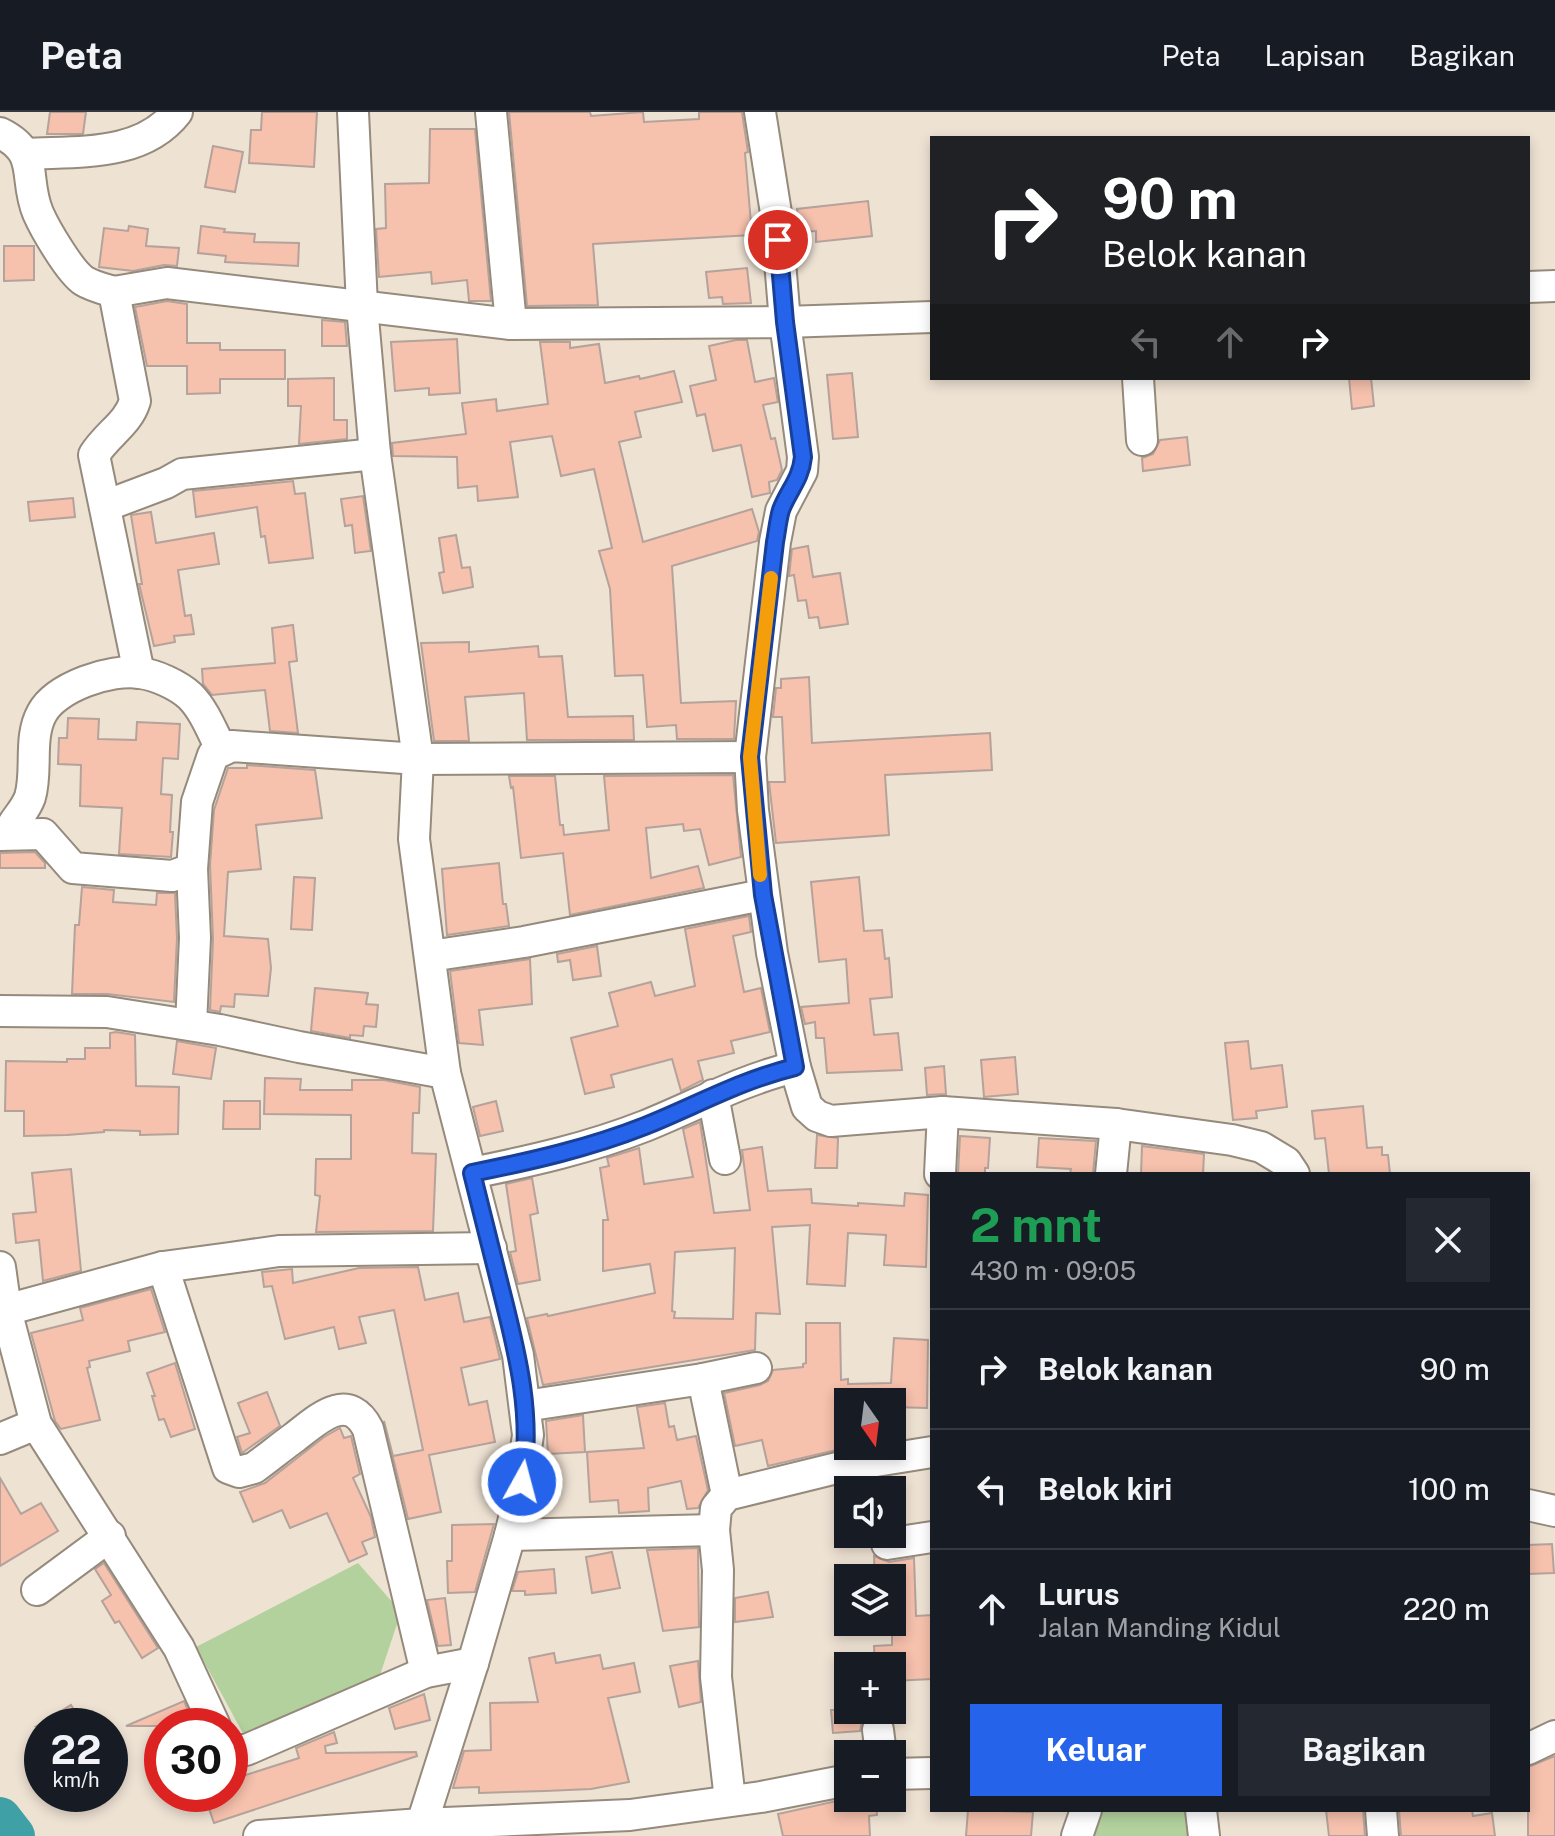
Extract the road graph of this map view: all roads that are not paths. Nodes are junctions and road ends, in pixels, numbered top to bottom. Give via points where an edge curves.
1 (177, 112) edge
2 (353, 112) edge
3 (491, 112) edge
4 (760, 112) edge
5 (0, 133) edge
6 (27, 154) junction
7 (1555, 286) edge
8 (1530, 287) edge
9 (114, 292) junction
10 (362, 306) junction
11 (930, 317) edge
12 (785, 322) junction
13 (511, 324) junction
14 (1138, 380) edge
15 (1142, 440) dead end
16 (375, 454) junction
17 (105, 506) junction
18 (139, 673) junction
19 (221, 749) junction
20 (750, 757) junction
21 (418, 759) junction
22 (4, 834) edge
23 (192, 869) junction
24 (763, 895) junction
25 (430, 956) junction
26 (0, 1011) edge
27 (191, 1025) junction
28 (795, 1067) junction
29 (445, 1073) junction
30 (713, 1095) junction
31 (943, 1112) junction
32 (1116, 1124) junction
33 (725, 1159) dead end
34 (940, 1172) edge
35 (1111, 1172) edge
36 (1293, 1172) edge
37 (472, 1173) junction
38 (491, 1248) junction
39 (0, 1267) edge
40 (163, 1267) junction
41 (6, 1310) junction
42 (756, 1368) dead end
43 (703, 1379) junction
44 (525, 1406) junction
45 (36, 1424) junction
46 (0, 1439) edge
47 (930, 1452) edge
48 (727, 1495) junction
49 (1530, 1505) edge
50 (1555, 1511) edge
51 (714, 1530) junction
52 (510, 1535) junction
53 (110, 1536) junction
54 (930, 1537) edge
55 (906, 1541) edge
56 (37, 1590) dead end
57 (473, 1663) junction
58 (426, 1672) junction
59 (207, 1708) edge
60 (1555, 1736) edge
61 (1530, 1748) edge
62 (248, 1749) edge
63 (930, 1773) edge
64 (906, 1774) edge
65 (834, 1782) edge
66 (730, 1800) junction
67 (1085, 1812) edge
68 (1201, 1812) edge
69 (1381, 1812) edge
70 (420, 1830) edge
71 (259, 1836) edge
72 (1077, 1836) edge
73 (1204, 1836) edge
74 (1383, 1836) edge

1 - 6 street via 153,134 112,150
2 - 10 street
3 - 13 street
4 - 12 street
5 - 6 street
6 - 9 street via 38,213 53,238 83,280
7 - 8 street
9 - 10 street via 167,283
9 - 17 street via 135,401 130,417 94,455
10 - 13 street
10 - 16 street
11 - 12 street
12 - 13 street
12 - 20 street via 802,471 781,511 775,542
14 - 15 street
16 - 17 street via 182,474
16 - 21 street
17 - 18 street
18 - 19 street via 189,695
18 - 22 street via 78,684 53,697 37,725 25,811
19 - 21 street
19 - 23 street via 213,755 197,802
20 - 21 street
20 - 24 street
21 - 25 street via 414,839
22 - 23 street via 43,834 73,868 172,876
23 - 27 street
24 - 25 street
24 - 28 street
25 - 29 street
26 - 27 street via 107,1012
27 - 29 street
28 - 30 street
28 - 31 street via 807,1107 831,1121
29 - 37 street
30 - 33 street
30 - 37 street via 583,1148
31 - 32 street
31 - 34 street
32 - 35 street
32 - 36 street via 1261,1147
37 - 38 street
38 - 40 street via 279,1251
38 - 44 street
39 - 41 street
40 - 41 street
40 - 58 street via 228,1468 254,1468 327,1413 346,1410 363,1419
41 - 45 street
42 - 43 street
43 - 44 street
43 - 48 street
44 - 52 street via 525,1465
45 - 46 street
45 - 53 street
47 - 48 street via 845,1466
48 - 51 street via 716,1508
49 - 50 street
51 - 52 street
51 - 66 street via 716,1677
52 - 57 street
53 - 56 street
53 - 59 street via 179,1648
54 - 55 street
57 - 58 street
57 - 70 street
58 - 62 street
60 - 61 street
63 - 64 street
65 - 66 street
66 - 70 street via 630,1815
67 - 72 street
68 - 73 street
69 - 74 street
70 - 71 street

